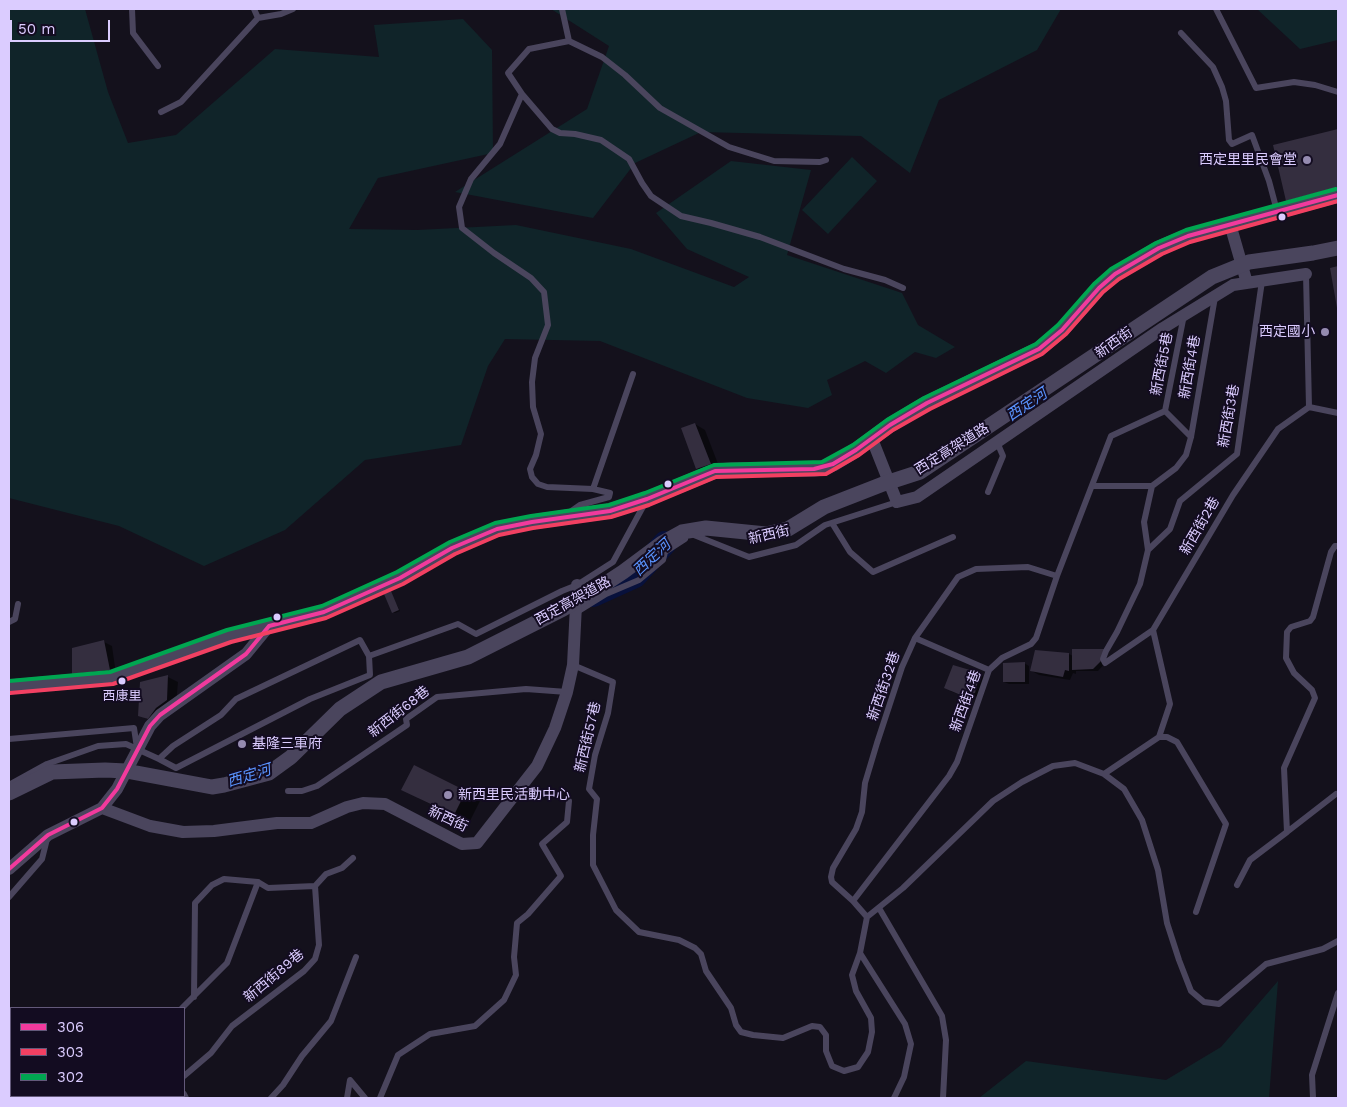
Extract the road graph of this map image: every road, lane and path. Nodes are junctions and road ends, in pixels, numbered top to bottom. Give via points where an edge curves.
1 (132, 9) edge
2 (254, 9) edge
3 (293, 9) edge
4 (562, 9) edge
5 (1216, 9) edge
6 (258, 18) junction
7 (1181, 34) dead end
8 (569, 41) junction
9 (158, 66) dead end
10 (1338, 92) edge
11 (522, 94) junction
12 (161, 112) dead end
13 (826, 160) dead end
14 (1338, 195) edge
15 (1277, 211) junction
16 (1230, 224) junction
17 (1338, 248) edge
18 (1306, 274) joint
19 (1262, 281) junction
20 (1247, 283) junction
21 (903, 288) dead end
22 (1215, 296) junction
23 (1184, 315) junction
24 (633, 374) dead end
25 (1310, 407) junction
26 (1165, 411) junction
27 (1338, 413) edge
28 (1191, 437) junction
29 (872, 438) junction
30 (997, 442) junction
31 (1092, 486) junction
32 (1152, 486) junction
33 (593, 489) junction
34 (988, 492) dead end
35 (647, 499) junction
36 (897, 502) junction
37 (561, 519) junction
38 (832, 523) junction
39 (953, 537) dead end
40 (1338, 546) edge
41 (1148, 550) junction
42 (1057, 576) junction
43 (577, 585) junction
44 (18, 604) dead end
45 (577, 612) junction
46 (9, 622) edge
47 (269, 626) junction
48 (1153, 630) junction
49 (915, 638) junction
50 (369, 656) junction
51 (573, 665) junction
52 (989, 670) junction
53 (9, 687) edge
54 (566, 692) junction
55 (1159, 737) junction
56 (9, 739) edge
57 (135, 753) junction
58 (159, 759) junction
59 (1104, 774) junction
60 (123, 777) junction
61 (9, 785) edge
62 (288, 791) dead end
63 (9, 793) edge
64 (1336, 794) dead end
65 (569, 801) dead end
66 (102, 808) junction
67 (1287, 832) junction
68 (48, 835) junction
69 (353, 858) dead end
70 (9, 869) edge
71 (258, 882) junction
72 (1237, 885) dead end
73 (314, 886) junction
74 (9, 897) edge
75 (852, 901) junction
76 (879, 908) junction
77 (1196, 912) dead end
78 (867, 917) junction
79 (1338, 941) edge
80 (860, 953) junction
81 (356, 958) dead end
82 (1338, 993) edge
83 (194, 997) junction
84 (183, 1007) edge
85 (185, 1075) edge
86 (270, 1098) edge
87 (347, 1098) edge
88 (365, 1098) edge
89 (380, 1098) edge
90 (894, 1098) edge
91 (943, 1098) edge
92 (1313, 1098) edge

1 - 9 lane via 133,33
2 - 6 lane
3 - 6 lane
4 - 8 lane
5 - 10 lane via 1256,88 1294,82
6 - 12 lane via 181,102
7 - 15 lane via 1212,67 1222,87 1228,140 1232,144 1252,135
8 - 11 lane via 529,49 512,66 508,73
8 - 13 lane via 602,57 660,108 729,147 774,161
11 - 21 lane via 560,134 601,140 629,159 651,196 681,216 760,237
11 - 33 lane via 500,144 471,179 459,207 462,228 531,278 544,292 548,324 535,358 532,382 533,407 541,434 530,469 532,477 547,487
14 - 15 street
15 - 16 street
16 - 20 street
16 - 29 street via 1188,236 1132,263 1099,288 1062,330 1038,349 927,404
17 - 60 street, 西定高架道路 via 1249,262 1212,277 920,472 824,508 788,529 766,534 706,528 682,532 594,591 468,657 381,682 340,709 291,757 269,773 212,787
18 - 19 street, 新西街
18 - 25 lane
19 - 20 street, 新西街
19 - 41 lane, 新西街3巷 via 1237,454 1180,502 1170,529
20 - 22 street, 新西街
22 - 23 street, 新西街
22 - 28 lane, 新西街4巷
23 - 26 lane, 新西街5巷
23 - 30 street, 新西街
24 - 33 lane
25 - 27 lane
25 - 48 lane, 新西街2巷 via 1278,428 1233,495
26 - 28 lane, 新西街5巷
26 - 31 lane, 新西街4巷 via 1111,436
28 - 32 lane, 新西街4巷 via 1186,455 1176,468
29 - 35 street via 824,468 715,472
29 - 36 street
30 - 34 lane via 1003,456
30 - 36 street, 新西街 via 917,497
31 - 32 lane
31 - 42 lane, 新西街4巷
32 - 41 lane via 1144,522
33 - 37 lane via 610,493 609,496 580,505
35 - 37 street via 610,511
35 - 43 lane via 613,562
36 - 38 lane, 新西街
37 - 47 street via 497,529 324,612
38 - 39 lane via 850,552 873,572
38 - 45 lane, 新西街 via 824,525 796,546 749,557 696,534 665,552 664,560 639,580 606,594
40 - 67 lane via 1331,552 1313,617 1287,632 1286,658 1315,698 1284,768
41 - 48 lane, 新西街2巷 via 1140,584 1106,651 1105,663
42 - 49 lane, 新西街32巷 via 1028,567 976,569 958,577
42 - 52 lane, 新西街4巷 via 1036,638 1031,644 1002,658
43 - 45 street
43 - 50 lane via 476,634 458,624
44 - 46 lane via 15,619
45 - 51 street, 新西街
47 - 53 street via 229,636 111,678
47 - 57 street via 246,654 160,715
48 - 55 lane via 1170,704
49 - 52 lane
49 - 75 lane, 新西街32巷 via 902,667 865,783 862,812 833,868 832,882
50 - 58 lane via 370,675 310,699 176,768
50 - 58 lane via 360,640 236,699 221,715
51 - 54 street, 新西街
51 - 80 lane, 新西街57巷 via 612,682 589,789 597,800 593,865 616,910 638,932 679,940 695,948 701,954 706,971 732,1008 741,1032 783,1038 812,1026 820,1027 826,1035 826,1051 832,1066 844,1071 858,1067 868,1052 872,1032 871,1018 856,991 852,975
52 - 75 lane, 新西街4巷 via 957,762 949,776
54 - 62 lane, 新西街68巷 via 526,688 437,697 406,719 406,725 317,786
54 - 66 street, 新西街 via 555,728 537,766 477,843 462,844 385,804 362,802 311,823 183,832 150,826
55 - 59 lane
55 - 77 lane via 1168,736 1177,742 1226,824
56 - 57 lane via 134,728
57 - 58 lane
57 - 60 street
57 - 61 lane via 126,744 98,746 48,764
59 - 76 lane via 1075,763 1053,766 1022,782 993,802
59 - 79 lane via 1124,789 1142,820 1158,870 1167,923 1179,960 1190,991 1204,1002 1219,1004 1266,964 1323,949
60 - 63 street, 西定高架道路 via 105,770 52,772
60 - 66 street
64 - 67 lane
65 - 89 lane via 567,822 542,844 560,876 517,923 516,975 504,1000 475,1026 430,1034 398,1055
66 - 68 street
67 - 72 lane via 1250,860
68 - 70 street
68 - 74 lane via 42,859
69 - 73 lane via 342,868 326,874
71 - 73 lane via 268,888
71 - 83 lane via 227,963
71 - 83 lane via 224,879 212,884 196,903
73 - 85 lane, 新西街89巷 via 319,945 315,958 304,971 232,1026 211,1053
75 - 78 lane
76 - 78 lane
76 - 91 lane via 942,1016 946,1040
78 - 80 lane
80 - 90 lane via 905,1024 911,1044 904,1077
81 - 86 lane via 331,1022
82 - 92 lane via 1312,1075
83 - 84 lane
87 - 88 lane via 350,1080

